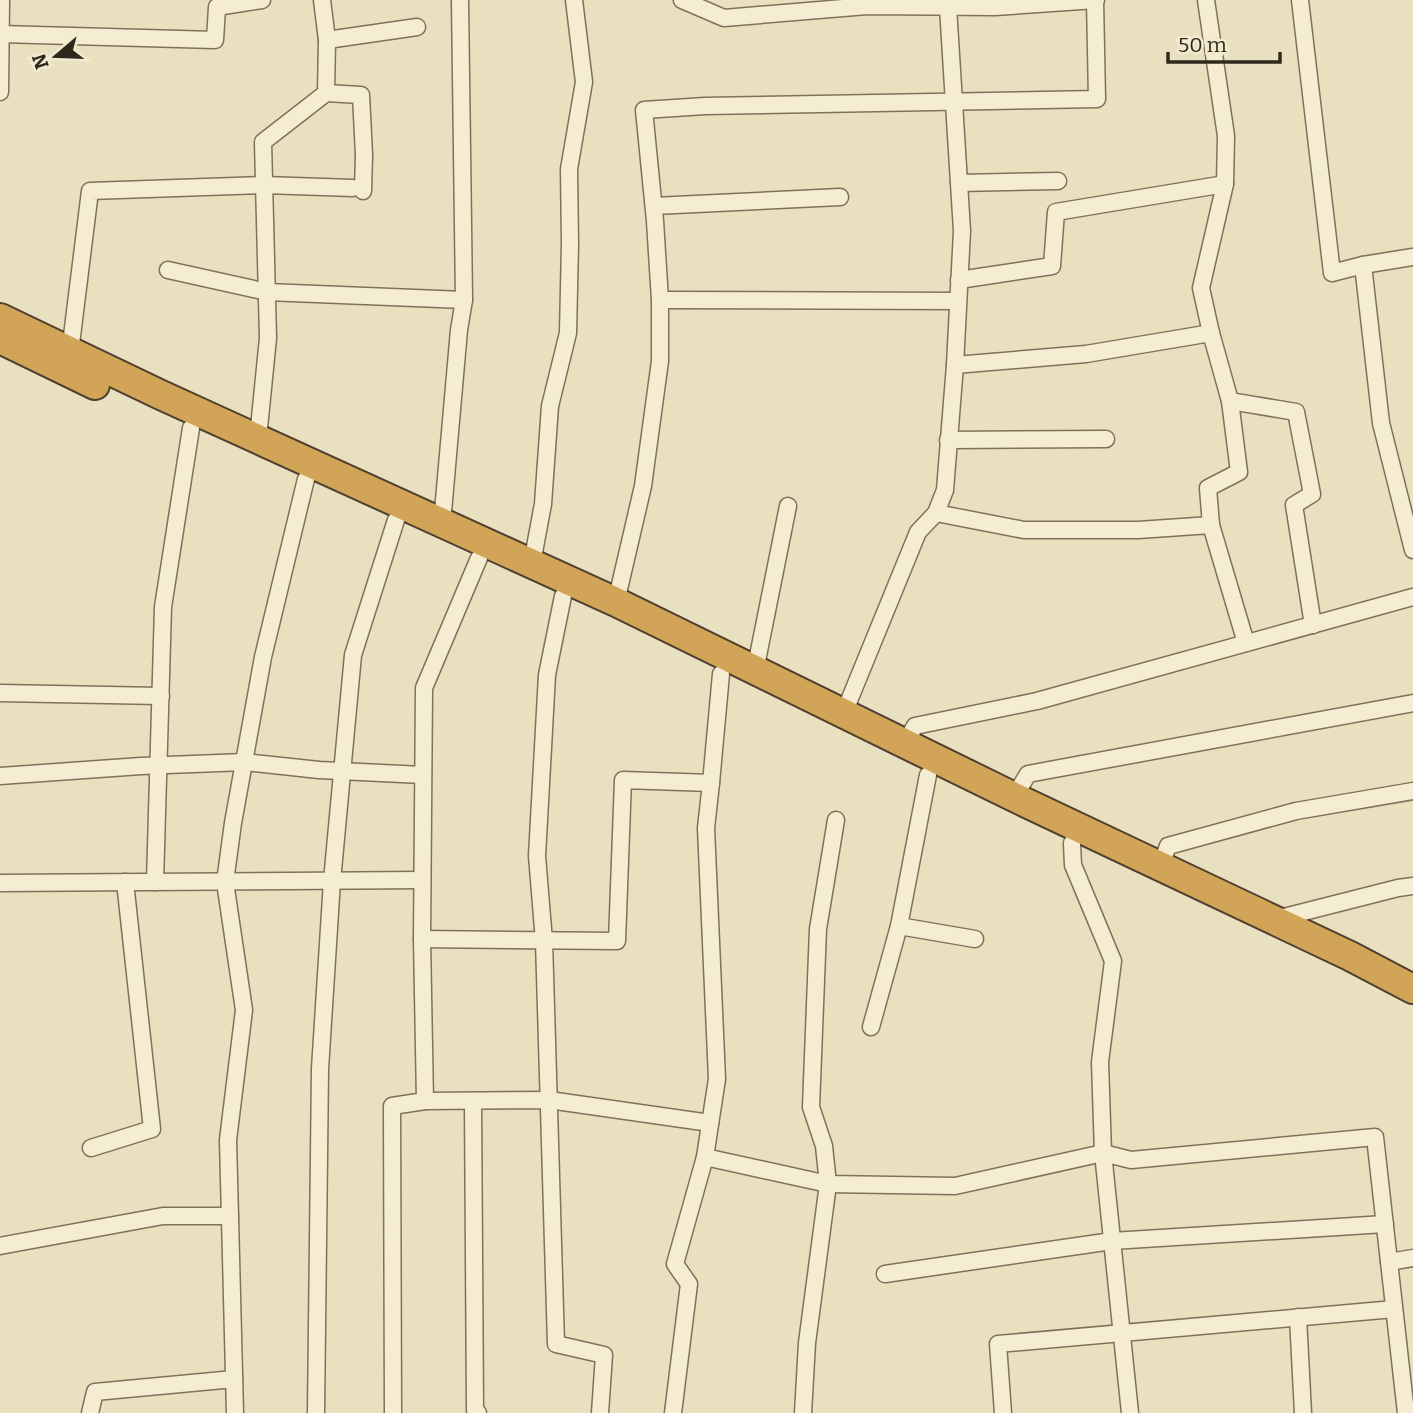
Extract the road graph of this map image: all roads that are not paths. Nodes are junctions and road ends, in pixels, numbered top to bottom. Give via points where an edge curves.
1 (1, 0) edge
2 (262, 0) edge
3 (322, 0) edge
4 (460, 0) edge
5 (575, 0) edge
6 (682, 0) edge
7 (1095, 0) edge
8 (1206, 0) edge
9 (1300, 0) edge
10 (916, 3) edge
11 (995, 4) edge
12 (706, 5) edge
13 (809, 6) edge
14 (948, 7) junction
15 (417, 27) dead end
16 (1, 34) edge
17 (327, 40) junction
18 (0, 92) edge
19 (326, 93) junction
20 (954, 102) junction
21 (1058, 181) dead end
22 (959, 183) junction
23 (1225, 184) junction
24 (264, 185) junction
25 (840, 197) dead end
26 (654, 206) junction
27 (1413, 257) edge
28 (1363, 265) junction
29 (168, 270) dead end
30 (959, 280) junction
31 (267, 292) junction
32 (464, 300) junction
33 (660, 300) junction
34 (958, 301) junction
35 (0, 318) edge
36 (1210, 333) junction
37 (0, 340) edge
38 (70, 352) junction
39 (955, 365) junction
40 (1230, 401) junction
41 (191, 428) junction
42 (1106, 439) dead end
43 (948, 440) junction
44 (255, 446) junction
45 (310, 472) junction
46 (788, 506) dead end
47 (936, 513) junction
48 (396, 520) junction
49 (442, 523) junction
50 (1212, 525) junction
51 (1413, 550) edge
52 (483, 551) junction
53 (533, 564) junction
54 (562, 596) junction
55 (1413, 597) edge
56 (616, 602) junction
57 (1313, 625) junction
58 (1246, 643) junction
59 (755, 671) junction
60 (721, 674) junction
61 (0, 693) edge
62 (161, 696) junction
63 (1413, 704) edge
64 (839, 721) junction
65 (905, 743) junction
66 (245, 762) junction
67 (159, 767) junction
68 (342, 771) junction
69 (423, 775) junction
70 (928, 775) junction
71 (0, 776) edge
72 (711, 783) junction
73 (1413, 791) edge
74 (1010, 805) junction
75 (836, 820) dead end
76 (1072, 843) junction
77 (1157, 874) junction
78 (422, 880) junction
79 (225, 881) junction
80 (332, 881) junction
81 (125, 882) junction
82 (155, 882) junction
83 (0, 883) edge
84 (1413, 886) edge
85 (1272, 920) junction
86 (899, 926) junction
87 (422, 939) junction
88 (975, 939) dead end
89 (544, 940) junction
90 (1413, 989) edge
91 (1413, 1010) edge
92 (872, 1027) dead end
93 (549, 1100) junction
94 (425, 1101) junction
95 (473, 1101) junction
96 (710, 1123) junction
97 (91, 1148) dead end
98 (1104, 1153) junction
99 (705, 1157) junction
100 (828, 1184) junction
101 (229, 1216) junction
102 (1385, 1224) junction
103 (1112, 1241) junction
104 (0, 1246) edge
105 (1413, 1258) edge
106 (1389, 1262) junction
107 (885, 1275) dead end
108 (1394, 1309) junction
109 (1298, 1318) junction
110 (1122, 1333) junction
111 (1406, 1350) edge
112 (234, 1379) junction
113 (90, 1413) edge
114 (234, 1413) edge
115 (316, 1413) edge
116 (393, 1413) edge
117 (478, 1413) edge
118 (600, 1413) edge
119 (673, 1413) edge
120 (803, 1413) edge
121 (1003, 1413) edge
122 (1130, 1413) edge
123 (1303, 1413) edge
124 (1406, 1413) edge

1 - 16 street
2 - 16 street via 217,7 215,40
3 - 17 street
4 - 32 street
5 - 53 street via 584,82 569,169 568,333 550,407
6 - 12 street
7 - 11 street
7 - 20 street via 1097,99
8 - 23 street via 1226,136
9 - 28 street via 1332,274
10 - 13 street
10 - 14 street
11 - 14 street
12 - 13 street via 724,18
14 - 20 street
15 - 17 street
16 - 18 street
17 - 19 street
19 - 24 street via 263,142
19 - 24 street via 361,95 364,155 358,189
20 - 22 street
20 - 26 street via 645,110
21 - 22 street
22 - 30 street
23 - 30 street via 1056,212 1052,265
23 - 36 street via 1201,288
24 - 31 street
24 - 38 street via 90,191
25 - 26 street
26 - 33 street
27 - 28 street
28 - 51 street via 1381,423
29 - 31 street
30 - 34 street
31 - 32 street
31 - 44 street via 268,338
32 - 49 street
33 - 34 street
33 - 56 street via 660,361 643,486
34 - 39 street
35 - 38 highway
36 - 39 street via 1086,354
36 - 40 street
37 - 41 highway
38 - 44 highway
39 - 43 street
40 - 50 street via 1239,472 1208,488
40 - 57 street via 1296,412 1312,494 1294,505
41 - 44 highway
41 - 62 street via 163,607
42 - 43 street
43 - 47 street via 945,490
44 - 45 highway
45 - 48 highway
45 - 49 highway
45 - 66 street via 263,657
46 - 59 street
47 - 50 street via 1024,530
47 - 64 street via 918,532
48 - 52 highway
48 - 68 street via 353,655
49 - 52 highway
50 - 58 street
52 - 53 highway
52 - 54 highway
52 - 69 street via 424,688
53 - 56 highway
54 - 60 highway
54 - 89 street via 547,675 537,856
55 - 57 street
56 - 59 highway
57 - 58 street
58 - 65 street via 1037,701 915,726
59 - 64 highway
60 - 64 highway
60 - 72 street
61 - 62 street
62 - 67 street
63 - 74 street via 1028,774
64 - 65 highway
64 - 70 highway
65 - 74 highway
66 - 67 street
66 - 68 street
66 - 79 street
67 - 71 street
67 - 82 street
68 - 69 street
68 - 80 street
69 - 78 street
70 - 74 highway
70 - 86 street
72 - 89 street via 623,780 617,941
72 - 96 street via 706,828 717,1079
73 - 77 street via 1296,811 1168,846
74 - 76 highway
74 - 77 highway
75 - 100 street via 818,929 811,1107 824,1146
76 - 77 highway
76 - 98 street via 1073,865 1113,961 1100,1062
77 - 85 highway
77 - 91 highway
78 - 80 street
78 - 87 street
79 - 80 street
79 - 82 street
79 - 101 street via 244,1010 228,1140
80 - 115 street via 320,1069
81 - 82 street
81 - 83 street
81 - 97 street via 152,1129
84 - 85 street
85 - 90 highway
86 - 88 street
86 - 92 street
87 - 89 street
87 - 94 street
89 - 93 street
93 - 95 street
93 - 96 street
93 - 118 street via 556,1344 604,1355
94 - 95 street
94 - 116 street via 392,1106
95 - 117 street
96 - 99 street
98 - 100 street via 955,1186
98 - 102 street via 1131,1160 1375,1137
98 - 103 street
99 - 100 street
99 - 119 street via 675,1264 689,1284
100 - 120 street via 807,1343
101 - 104 street via 163,1216
101 - 112 street
102 - 103 street
102 - 106 street
103 - 107 street
103 - 110 street
105 - 106 street
106 - 108 street
108 - 109 street
108 - 111 street
109 - 110 street
109 - 123 street
110 - 121 street via 998,1344
110 - 122 street
111 - 124 street
112 - 113 street via 95,1392
112 - 114 street

